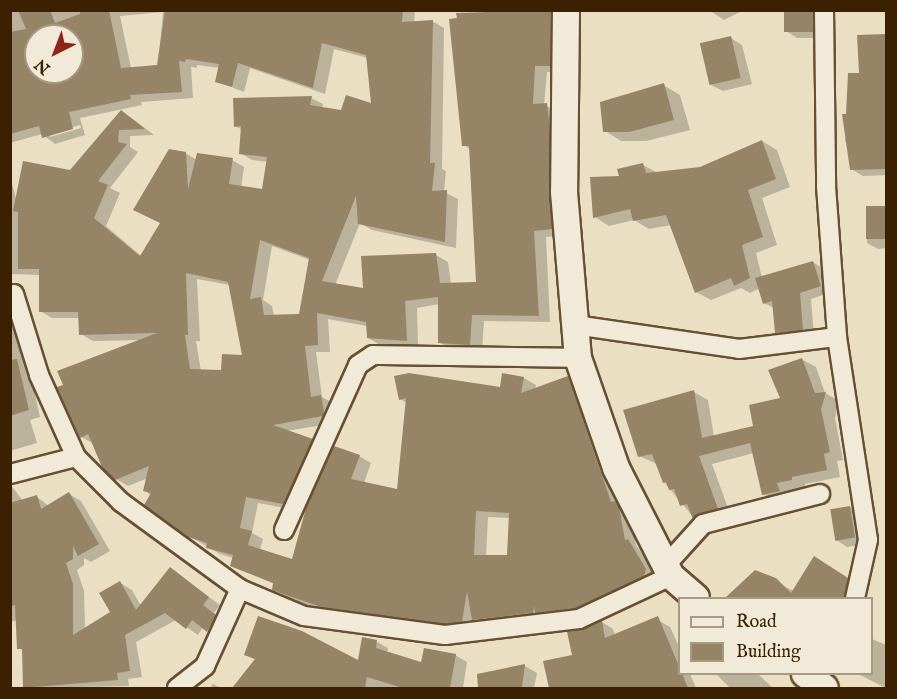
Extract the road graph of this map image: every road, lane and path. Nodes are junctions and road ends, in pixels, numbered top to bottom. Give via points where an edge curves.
1 (566, 10) edge
2 (824, 10) edge
3 (14, 294) dead end
4 (575, 325) junction
5 (837, 337) junction
6 (578, 358) junction
7 (76, 457) junction
8 (10, 474) edge
9 (820, 494) dead end
10 (284, 530) dead end
11 (669, 571) junction
12 (240, 590) junction
13 (695, 597) edge
14 (855, 597) edge
15 (804, 675) edge
16 (806, 675) edge
17 (177, 688) edge
18 (796, 688) edge
19 (825, 688) edge

1 - 4 street via 564,192
2 - 5 street via 826,186
3 - 7 street via 39,375
4 - 5 street via 739,349
4 - 6 street
5 - 14 street via 868,540
6 - 10 street via 373,355 358,364
6 - 11 street via 616,468
7 - 8 street
7 - 12 street via 121,502
9 - 11 street via 703,524
11 - 12 street via 579,619 445,635 304,616
11 - 13 street
12 - 17 street via 206,666
15 - 18 street
16 - 19 street

